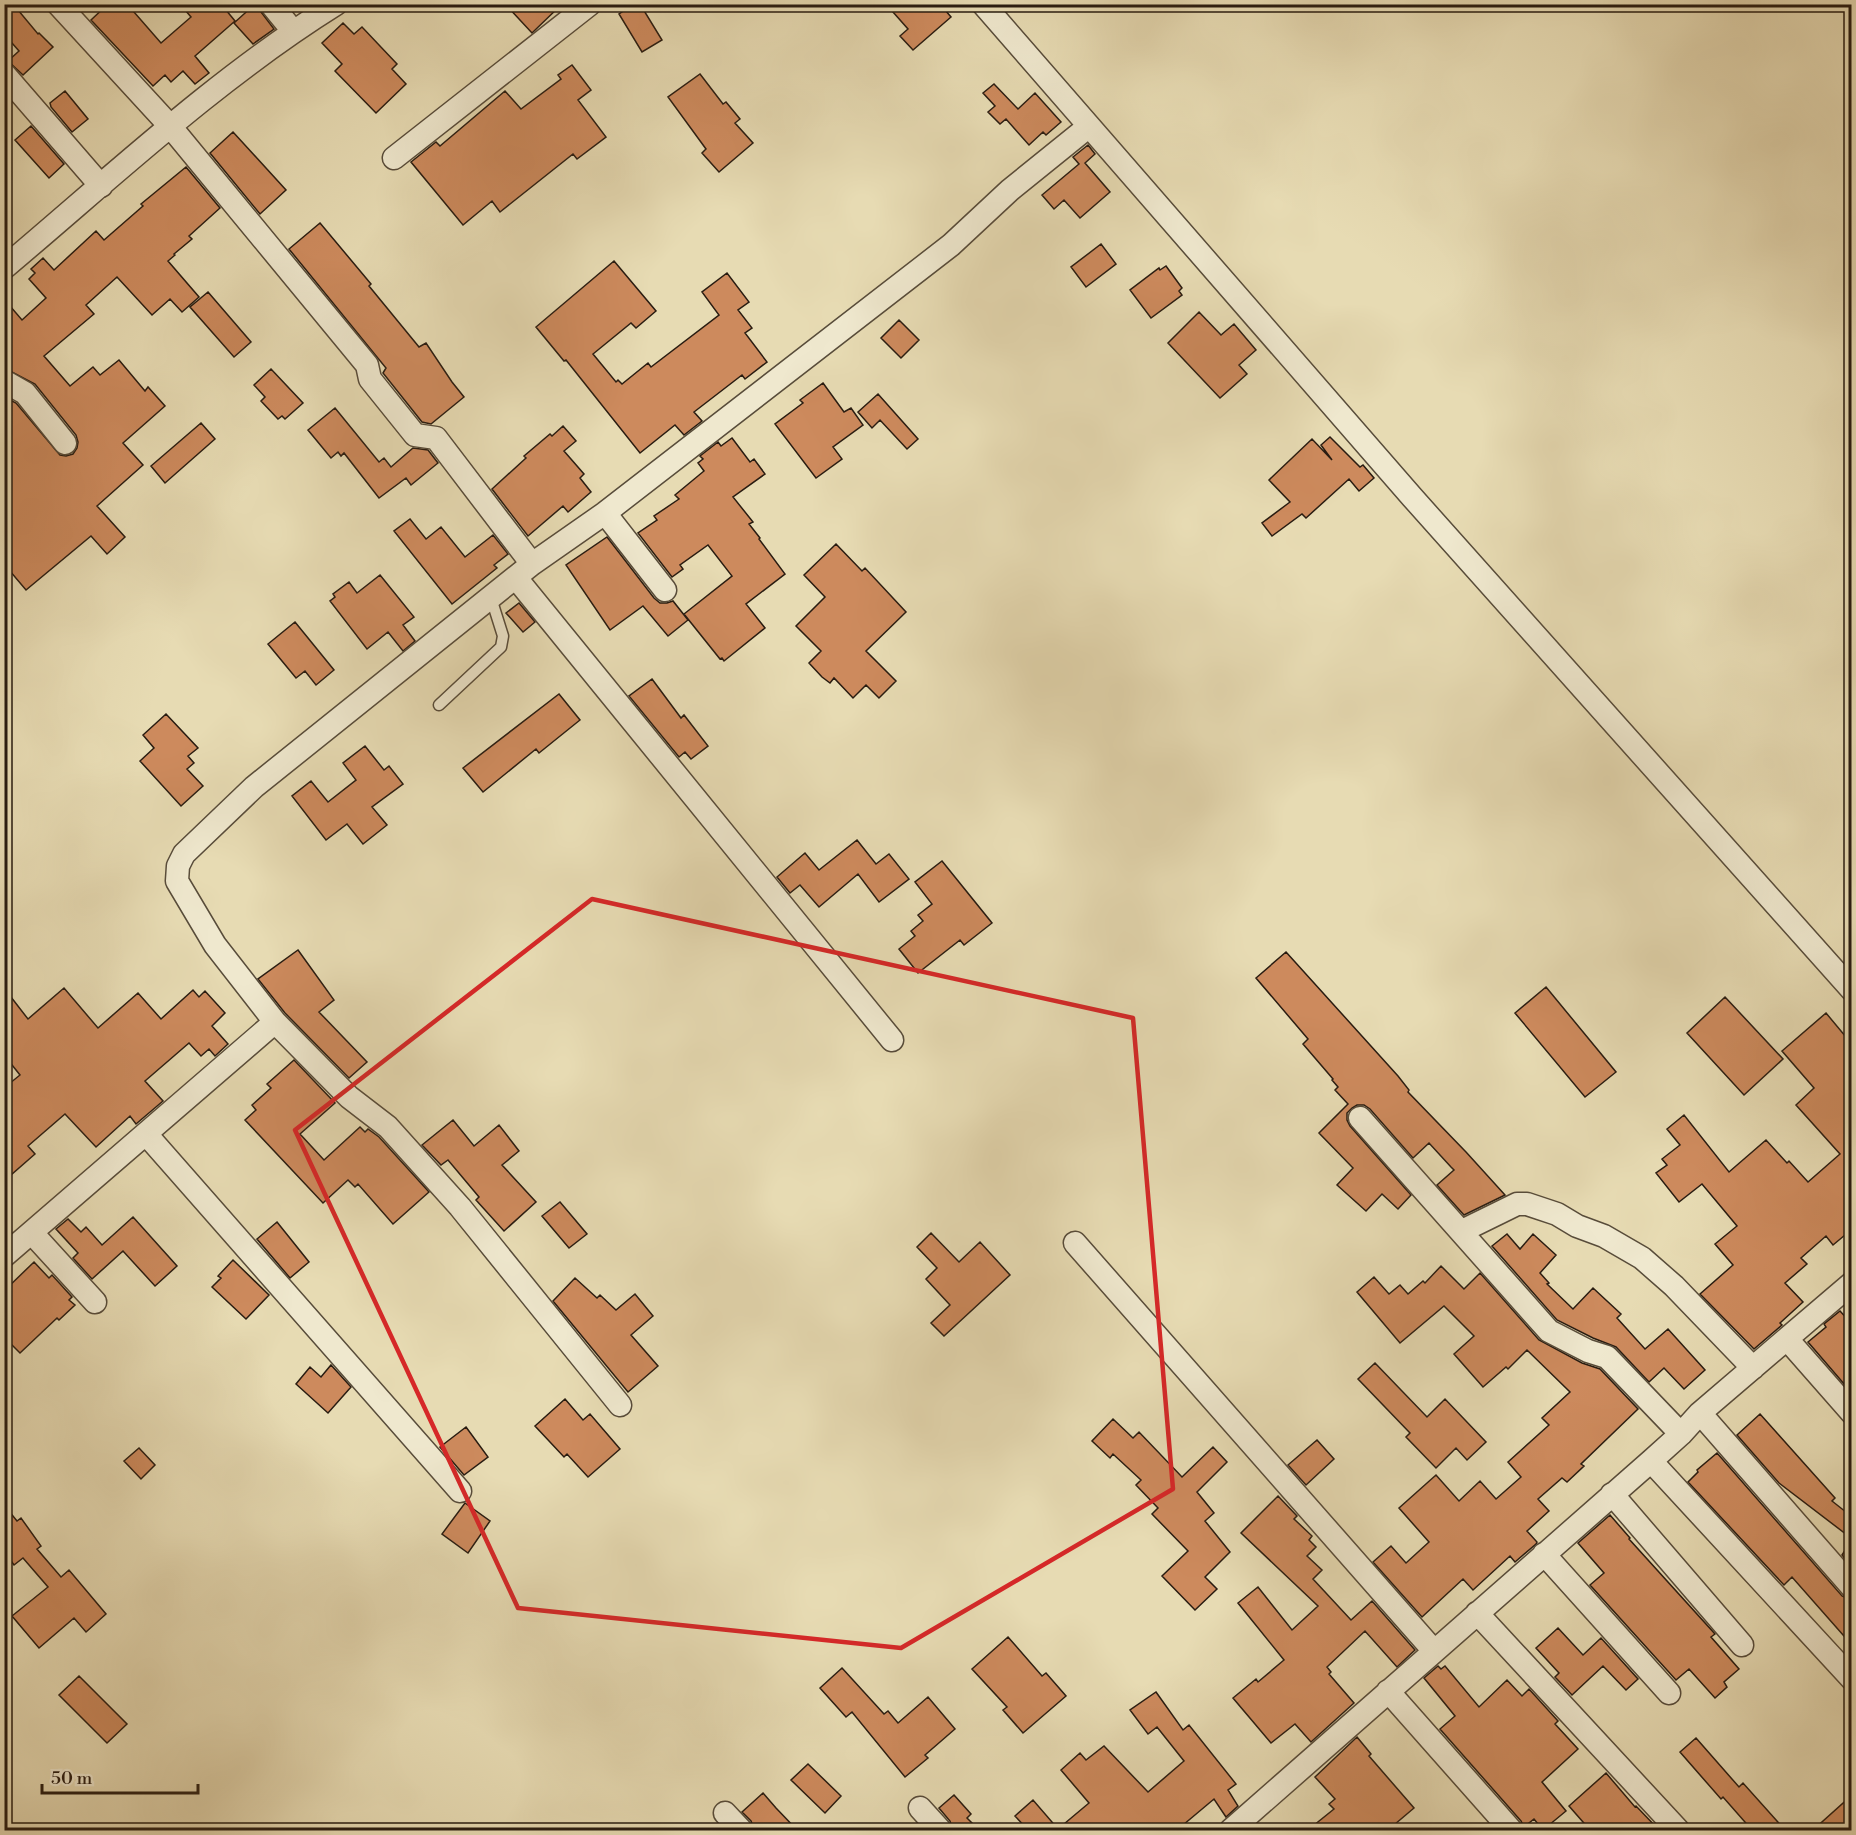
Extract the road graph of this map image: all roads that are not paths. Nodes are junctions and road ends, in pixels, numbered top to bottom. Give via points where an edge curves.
1 (58, 4) edge
2 (271, 4) edge
3 (336, 4) edge
4 (590, 4) edge
5 (983, 4) edge
6 (293, 31) junction
7 (4, 74) edge
8 (170, 126) junction
9 (1088, 128) junction
10 (394, 158) dead end
11 (101, 186) junction
12 (4, 268) edge
13 (4, 381) edge
14 (65, 443) dead end
15 (605, 513) junction
16 (524, 571) junction
17 (665, 590) dead end
18 (491, 598) junction
19 (439, 705) dead end
20 (1851, 990) edge
21 (275, 1022) junction
22 (892, 1040) dead end
23 (1360, 1118) dead end
24 (146, 1134) junction
25 (1462, 1231) junction
26 (32, 1233) junction
27 (1075, 1243) dead end
28 (4, 1257) edge
29 (1851, 1283) edge
30 (94, 1302) dead end
31 (1787, 1339) junction
32 (1753, 1368) junction
33 (620, 1405) dead end
34 (1700, 1413) junction
35 (1851, 1413) edge
36 (1681, 1434) junction
37 (1651, 1461) junction
38 (460, 1491) dead end
39 (1612, 1494) junction
40 (1544, 1554) junction
41 (1851, 1587) edge
42 (1477, 1613) junction
43 (1742, 1645) dead end
44 (1434, 1651) junction
45 (1851, 1679) edge
46 (1388, 1691) junction
47 (1669, 1693) dead end
48 (920, 1808) dead end
49 (725, 1813) dead end
50 (741, 1830) edge
51 (940, 1830) edge
52 (1231, 1830) edge
53 (1511, 1830) edge
54 (1678, 1830) edge

1 - 8 street
2 - 6 street
3 - 6 street
4 - 10 street
5 - 9 street
6 - 8 street
7 - 11 street
8 - 11 street
8 - 16 street via 367,365 370,379 415,435 436,438
9 - 15 street via 1010,190 951,245
9 - 20 street
11 - 12 street
13 - 14 street via 25,393
15 - 16 street
15 - 17 street
16 - 18 street
16 - 22 street
18 - 19 lane via 503,636 501,647
18 - 21 street via 254,787 184,854 177,881 215,945
21 - 24 street
21 - 33 street via 349,1097 388,1128 460,1207
23 - 25 street
24 - 26 street
24 - 38 street
25 - 32 street via 1517,1204 1527,1204 1604,1236 1642,1258 1674,1286
25 - 36 street via 1549,1330 1607,1357
26 - 28 street
26 - 30 street
27 - 44 street
29 - 31 street
31 - 32 street
31 - 35 street
32 - 34 street
34 - 36 street
34 - 41 street
36 - 37 street
37 - 39 street
37 - 45 street
39 - 40 street
39 - 43 street
40 - 42 street
40 - 47 street
42 - 44 street
42 - 54 street
44 - 46 street
46 - 52 street
46 - 53 street
48 - 51 street
49 - 50 street

